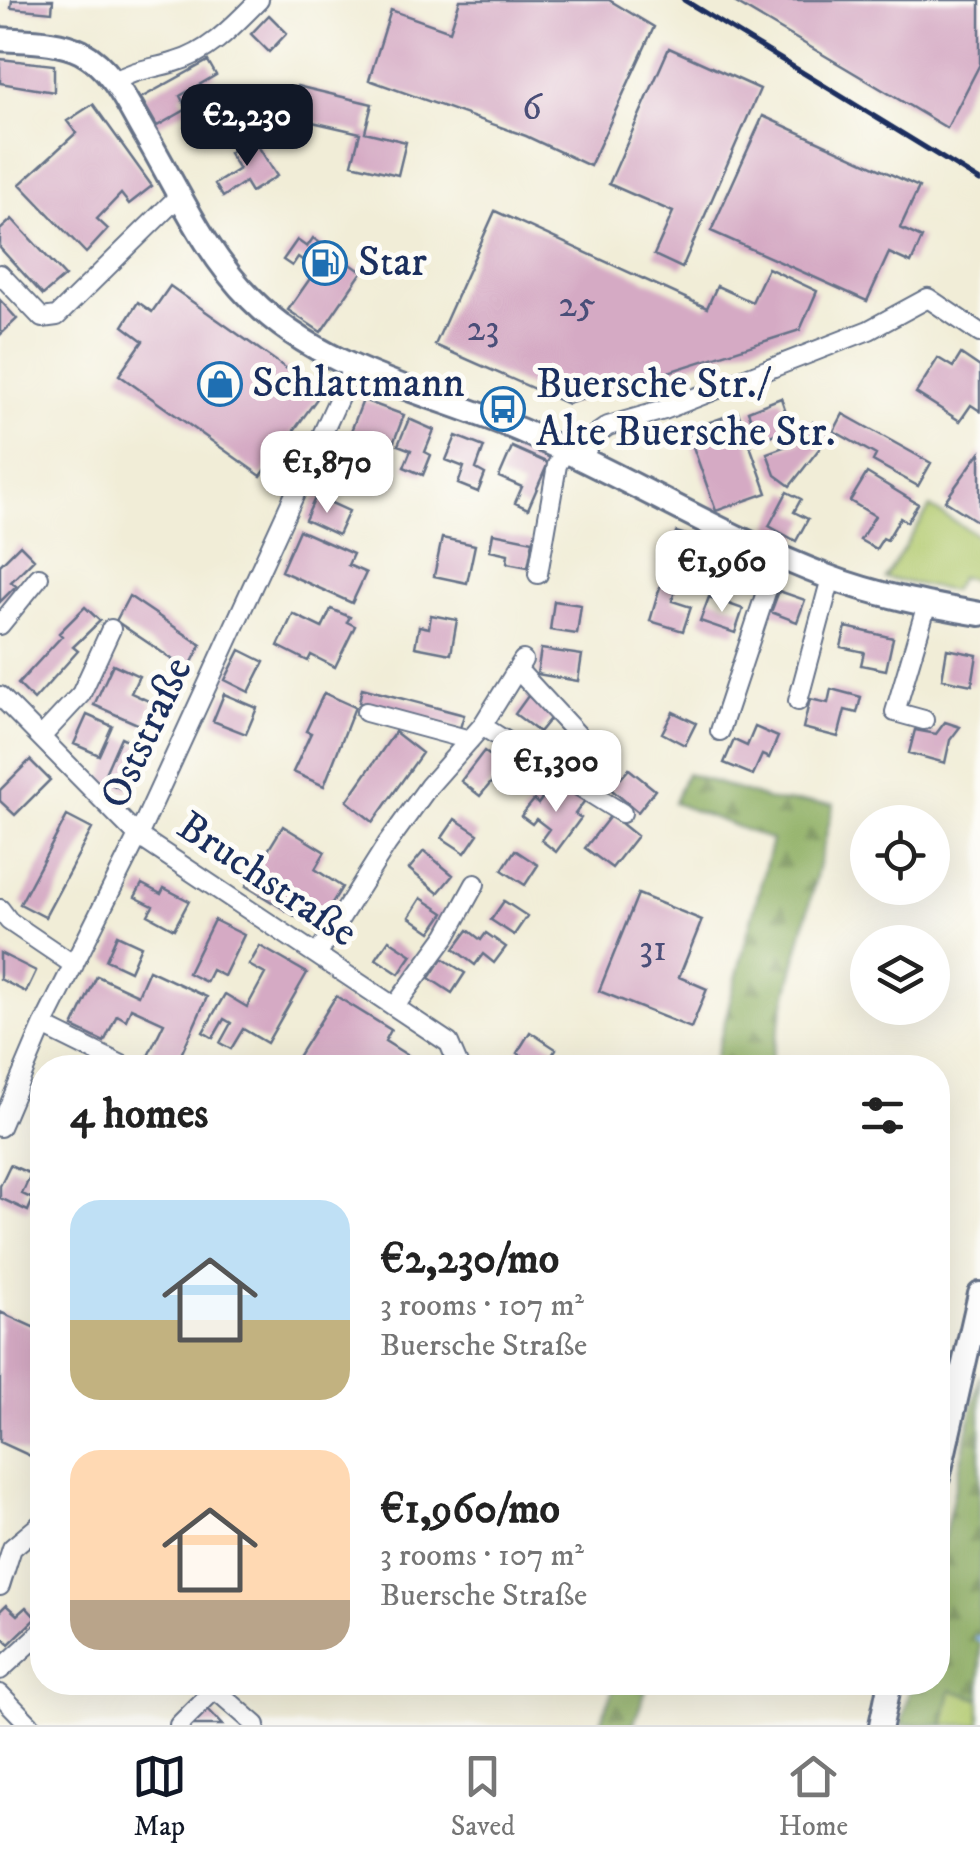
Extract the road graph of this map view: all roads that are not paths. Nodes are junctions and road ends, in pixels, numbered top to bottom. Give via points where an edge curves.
1 (259, 0) edge
2 (0, 39) edge
3 (114, 82) junction
4 (180, 195) junction
5 (0, 274) edge
6 (980, 333) edge
7 (354, 366) junction
8 (573, 455) junction
9 (778, 556) junction
10 (538, 574) dead end
11 (39, 577) dead end
12 (831, 578) junction
13 (927, 604) junction
14 (980, 614) edge
15 (0, 625) edge
16 (111, 629) dead end
17 (0, 696) edge
18 (798, 700) dead end
19 (366, 712) dead end
20 (924, 720) dead end
21 (720, 731) dead end
22 (476, 733) junction
23 (41, 737) junction
24 (600, 759) dead end
25 (622, 813) dead end
26 (138, 836) junction
27 (475, 884) dead end
28 (0, 909) edge
29 (317, 955) junction
30 (74, 966) junction
31 (395, 1006) junction
32 (43, 1026) junction
33 (31, 1055) edge
34 (102, 1055) edge
35 (454, 1055) edge
36 (30, 1058) edge
37 (3, 1121) edge
38 (980, 1294) edge
39 (950, 1425) edge
40 (30, 1533) edge
41 (0, 1586) edge
42 (30, 1643) edge
43 (0, 1670) edge
44 (0, 1694) edge
45 (209, 1695) edge
46 (222, 1695) edge
47 (887, 1695) edge
48 (30, 1725) edge
49 (179, 1725) edge
50 (256, 1725) edge
51 (880, 1725) edge

1 - 3 street via 199,53
2 - 3 main road via 81,52
3 - 4 main road
4 - 5 street via 57,316 42,318
4 - 7 main road via 212,252 256,304 305,343
6 - 8 street via 928,298 869,330 608,426
7 - 8 main road
7 - 26 street, Oststraße
8 - 9 main road
8 - 10 street via 558,466
9 - 12 main road
9 - 21 street
11 - 15 street
12 - 13 main road
12 - 18 street
13 - 14 main road
13 - 20 street via 895,712
16 - 23 street via 81,694
17 - 23 street, Bruchstraße
19 - 22 street
22 - 24 street via 520,665
22 - 25 street
22 - 29 street via 387,844
23 - 26 street, Bruchstraße
26 - 29 street, Bruchstraße
26 - 30 street, Oststraße
27 - 31 street
28 - 30 street
29 - 31 street, Bruchstraße
30 - 32 street, Oststraße
31 - 35 street, Bruchstraße via 449,1042
32 - 33 street, Oststraße
32 - 34 street
36 - 37 street, Oststraße
38 - 39 main road
40 - 41 street via 12,1548
42 - 43 street
44 - 48 street
45 - 49 street
46 - 50 street
47 - 51 main road

